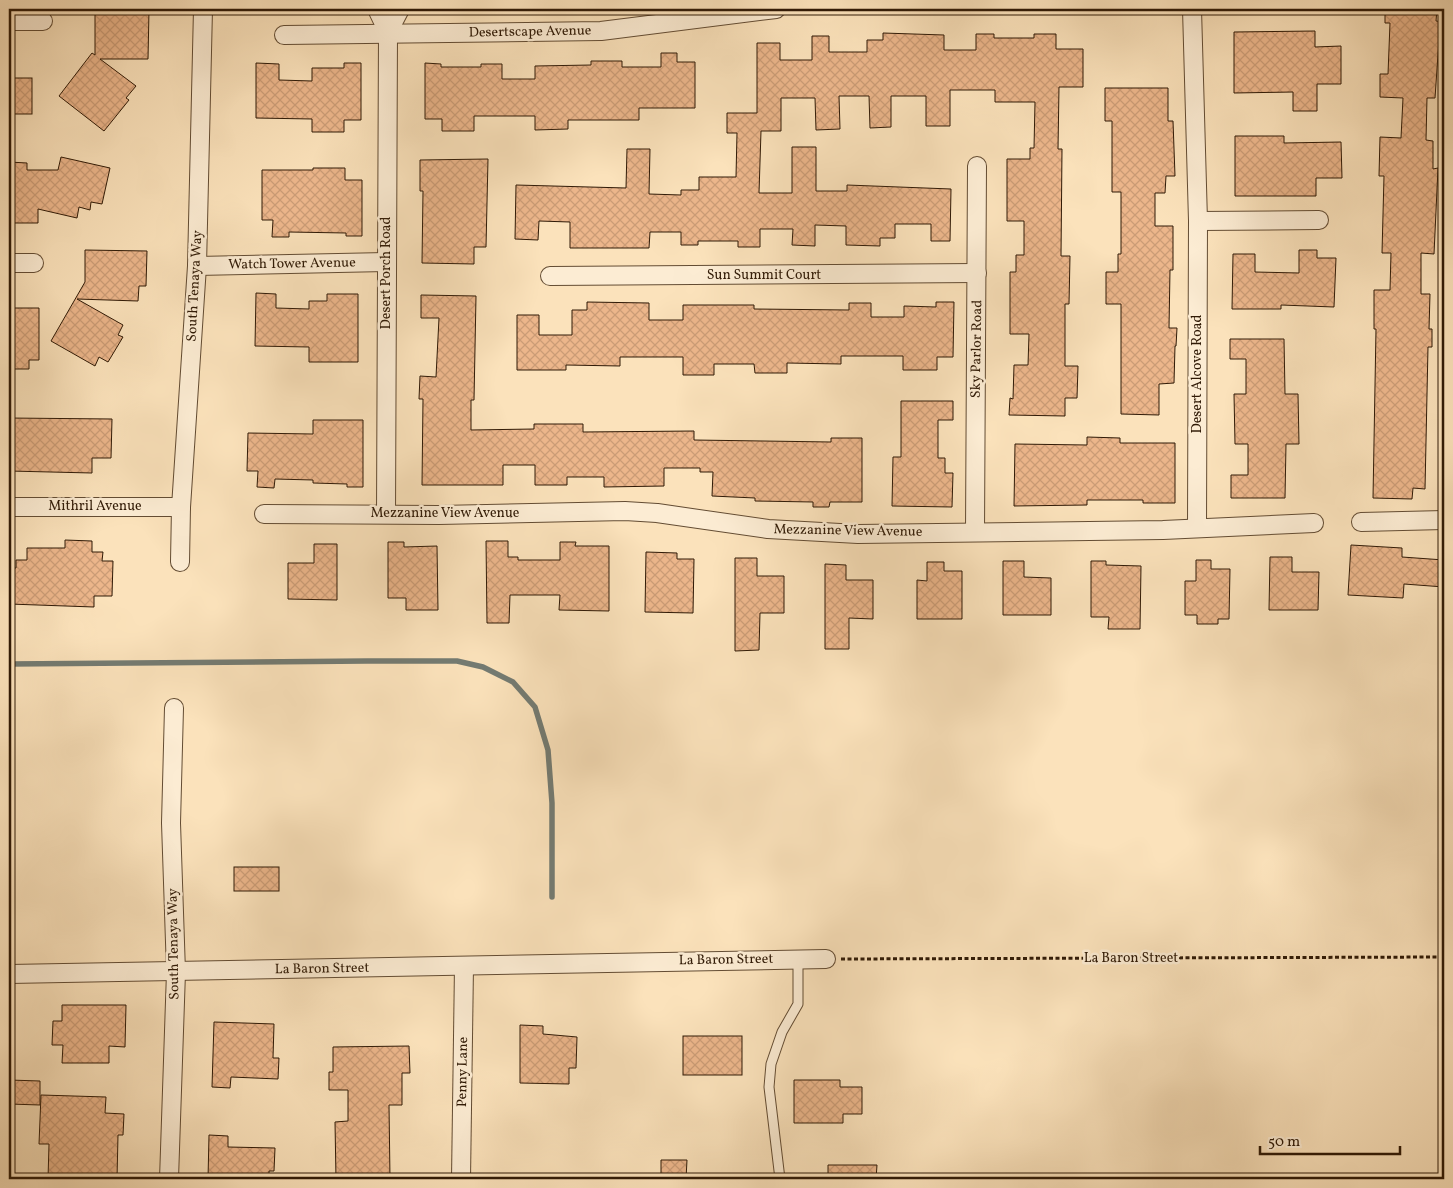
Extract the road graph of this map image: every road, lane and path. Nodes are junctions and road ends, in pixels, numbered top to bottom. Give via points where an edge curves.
1 (203, 9) edge
2 (377, 9) edge
3 (400, 9) edge
4 (776, 9) edge
5 (1192, 9) edge
6 (9, 21) edge
7 (43, 21) dead end
8 (388, 32) junction
9 (284, 35) dead end
10 (977, 166) dead end
11 (1319, 220) dead end
12 (1198, 221) junction
13 (386, 262) junction
14 (9, 263) edge
15 (34, 263) dead end
16 (197, 266) junction
17 (977, 273) junction
18 (550, 276) dead end
19 (9, 507) edge
20 (181, 507) junction
21 (264, 514) dead end
22 (386, 514) junction
23 (1444, 520) edge
24 (1361, 522) dead end
25 (1314, 523) dead end
26 (1197, 527) junction
27 (975, 532) junction
28 (180, 562) dead end
29 (174, 708) dead end
30 (1444, 957) edge
31 (798, 959) junction
32 (826, 959) joint
33 (464, 966) junction
34 (176, 972) junction
35 (9, 974) edge
36 (169, 1179) edge
37 (461, 1179) edge
38 (780, 1179) edge

1 - 16 street, South Tenaya Way
2 - 8 street, Desert Porch Road
3 - 8 street, Desert Porch Road
4 - 8 street, Desertscape Avenue via 601,31
5 - 12 street, Desert Alcove Road
6 - 7 street
8 - 9 street, Desertscape Avenue
8 - 13 street, Desert Porch Road
10 - 17 street, Sky Parlor Road
11 - 12 street
12 - 26 street, Desert Alcove Road
13 - 16 street, Watch Tower Avenue
13 - 22 street, Desert Porch Road
14 - 15 street
16 - 20 street, South Tenaya Way
17 - 18 street, Sun Summit Court
17 - 27 street, Sky Parlor Road
19 - 20 street, Mithril Avenue
20 - 28 street, South Tenaya Way
21 - 22 street, Mezzanine View Avenue
22 - 27 street, Mezzanine View Avenue via 625,511 807,533
23 - 24 street
25 - 26 street, Mezzanine View Avenue
26 - 27 street, Mezzanine View Avenue
29 - 34 street, South Tenaya Way via 171,823
30 - 32 path, La Baron Street
31 - 32 street, La Baron Street
31 - 33 street, La Baron Street
31 - 38 lane via 798,1004 782,1032 771,1064 769,1087
33 - 34 street, La Baron Street
33 - 37 street, Penny Lane
34 - 35 street, La Baron Street
34 - 36 street, South Tenaya Way

